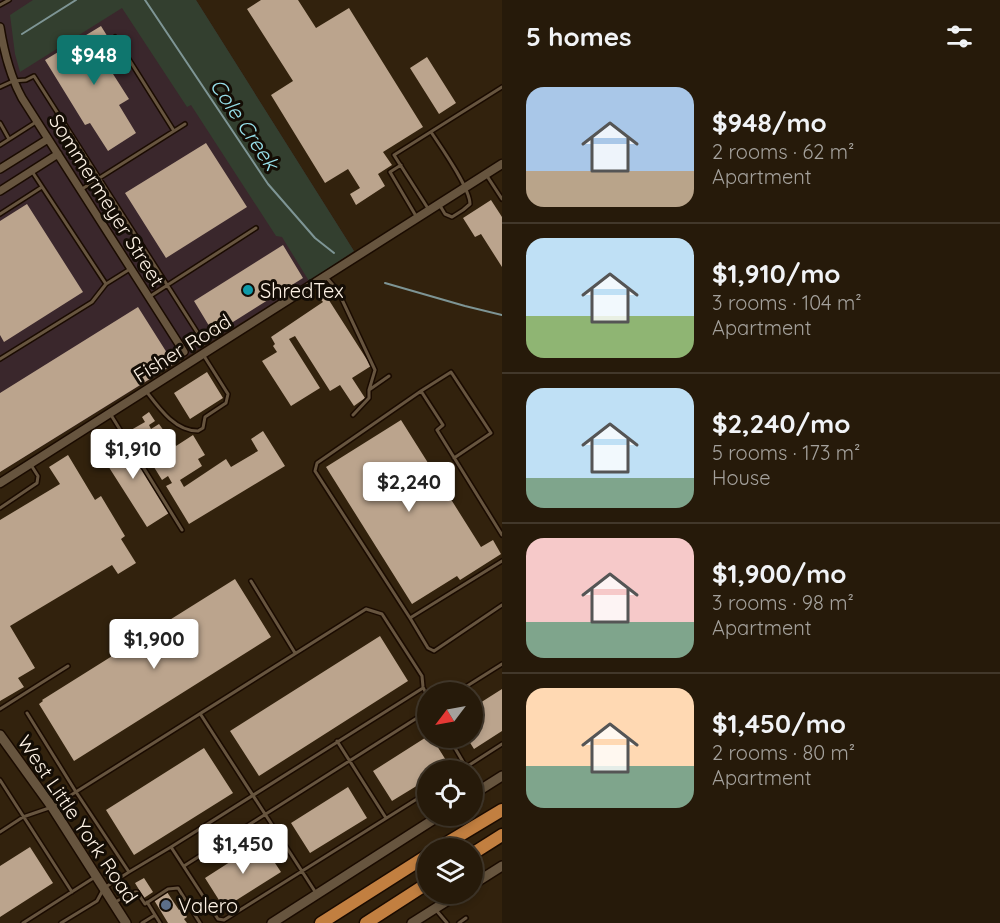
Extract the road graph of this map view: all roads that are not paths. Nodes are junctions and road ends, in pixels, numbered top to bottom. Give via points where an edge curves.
1 (9, 0) edge
2 (0, 5) edge
3 (0, 27) edge
4 (115, 38) dead end
5 (14, 81) junction
6 (0, 87) edge
7 (502, 87) edge
8 (37, 122) junction
9 (0, 123) edge
10 (184, 124) dead end
11 (174, 131) junction
12 (431, 132) junction
13 (9, 139) junction
14 (48, 139) junction
15 (0, 145) edge
16 (58, 154) junction
17 (502, 164) edge
18 (401, 165) junction
19 (0, 169) edge
20 (32, 171) junction
21 (486, 174) junction
22 (99, 178) junction
23 (42, 187) junction
24 (465, 187) junction
25 (80, 190) junction
26 (0, 191) edge
27 (502, 199) edge
28 (439, 204) junction
29 (429, 210) junction
30 (0, 214) edge
31 (417, 217) junction
32 (256, 228) dead end
33 (131, 268) junction
34 (326, 277) junction
35 (105, 284) junction
36 (168, 285) junction
37 (149, 297) junction
38 (199, 335) dead end
39 (184, 352) dead end
40 (203, 354) junction
41 (0, 359) edge
42 (389, 376) dead end
43 (369, 390) junction
44 (146, 391) junction
45 (421, 391) junction
46 (110, 413) junction
47 (353, 415) dead end
48 (454, 458) junction
49 (31, 464) junction
50 (0, 483) edge
51 (0, 508) edge
52 (182, 530) dead end
53 (502, 535) edge
54 (502, 561) edge
55 (251, 581) dead end
56 (502, 605) edge
57 (410, 618) junction
58 (295, 653) junction
59 (502, 664) edge
60 (68, 666) dead end
61 (423, 682) edge
62 (473, 682) edge
63 (417, 691) edge
64 (0, 709) edge
65 (27, 713) dead end
66 (200, 714) junction
67 (417, 718) edge
68 (0, 735) edge
69 (337, 741) junction
70 (502, 744) edge
71 (350, 760) junction
72 (477, 760) edge
73 (502, 776) edge
74 (0, 780) edge
75 (483, 788) edge
76 (76, 792) junction
77 (253, 795) junction
78 (417, 799) edge
79 (52, 807) junction
80 (502, 810) edge
81 (265, 814) junction
82 (23, 817) junction
83 (386, 818) junction
84 (424, 826) edge
85 (0, 832) edge
86 (502, 835) edge
87 (456, 838) edge
88 (171, 847) junction
89 (483, 847) edge
90 (417, 862) edge
91 (184, 866) junction
92 (502, 866) edge
93 (302, 871) junction
94 (129, 872) junction
95 (96, 876) junction
96 (483, 878) edge
97 (104, 888) junction
98 (417, 890) edge
99 (72, 892) junction
100 (317, 895) junction
101 (147, 902) junction
102 (113, 903) junction
103 (442, 904) edge
104 (435, 908) junction
105 (155, 915) junction
106 (69, 918) junction
107 (466, 918) dead end
108 (416, 922) edge
109 (23, 923) edge
110 (61, 923) edge
111 (72, 923) edge
112 (126, 923) edge
113 (142, 923) edge
114 (160, 923) edge
115 (200, 923) edge
116 (272, 923) edge
117 (321, 923) edge
118 (366, 923) edge
119 (447, 923) edge
120 (459, 923) edge

1 - 2 lane
3 - 5 street, Sommermeyer Street
4 - 11 lane
5 - 6 lane
5 - 8 street, Sommermeyer Street
5 - 22 lane via 34,76
7 - 12 lane
8 - 13 lane
8 - 14 street, Sommermeyer Street
9 - 13 lane
10 - 11 lane
11 - 22 lane
12 - 18 lane via 394,155
12 - 24 lane
13 - 15 lane
14 - 16 street, Sommermeyer Street
14 - 19 street
16 - 20 street
16 - 25 street, Sommermeyer Street
17 - 21 street, Fisher Road
18 - 29 lane
18 - 31 lane via 390,172
20 - 23 lane
20 - 26 street
21 - 24 street, Fisher Road
21 - 27 lane
22 - 25 lane
22 - 36 lane
23 - 30 lane
23 - 35 lane
24 - 28 street, Fisher Road
24 - 28 lane via 470,204 463,210 452,217
25 - 33 street, Sommermeyer Street
28 - 29 street, Fisher Road
29 - 31 street, Fisher Road
31 - 34 street, Fisher Road
32 - 36 lane
33 - 35 lane
33 - 37 street, Sommermeyer Street
34 - 40 street, Fisher Road
34 - 43 lane via 338,291 375,370
35 - 41 lane via 92,302
36 - 37 lane
36 - 38 lane
37 - 39 street, Sommermeyer Street
40 - 44 street, Fisher Road
40 - 44 lane via 228,394 226,403 205,417 203,428 194,431 174,423
42 - 43 lane
43 - 47 lane via 369,398
44 - 46 street, Fisher Road
45 - 48 lane via 443,425 436,430
45 - 48 lane via 451,372 491,434
45 - 57 lane via 317,463 315,471
46 - 49 street, Fisher Road
46 - 52 lane
48 - 53 lane
49 - 50 street, Fisher Road
49 - 51 lane via 38,476 37,483
54 - 57 lane
55 - 58 lane
56 - 57 lane via 434,651 428,648
58 - 61 lane via 366,609 382,615
58 - 66 lane
59 - 62 lane
60 - 64 lane
63 - 69 lane
65 - 76 lane
66 - 76 lane
66 - 77 lane
67 - 71 lane
68 - 79 main road, West Little York Road
69 - 71 lane
69 - 77 lane
70 - 72 lane
71 - 81 lane
71 - 83 lane
73 - 75 main road
74 - 82 lane
76 - 79 lane
76 - 94 lane
77 - 81 lane
77 - 88 lane
78 - 83 lane
79 - 82 lane
79 - 95 main road, West Little York Road
80 - 87 highway
81 - 91 lane
81 - 93 lane
82 - 85 lane
82 - 99 lane
83 - 93 lane
84 - 100 main road
86 - 89 highway
88 - 91 lane
88 - 94 lane
90 - 117 highway
91 - 93 lane via 218,919 224,920
92 - 96 main road
93 - 100 lane
94 - 97 lane
95 - 97 main road, West Little York Road
95 - 99 lane
97 - 102 main road, West Little York Road
97 - 106 lane via 97,900
98 - 118 highway
99 - 109 lane
100 - 116 main road
101 - 102 lane via 135,892
101 - 105 lane
101 - 115 lane via 168,889 178,888
102 - 112 main road, West Little York Road
103 - 104 main road
104 - 108 main road
104 - 119 lane
105 - 113 lane
105 - 114 lane
106 - 110 lane
106 - 111 lane
107 - 120 lane

